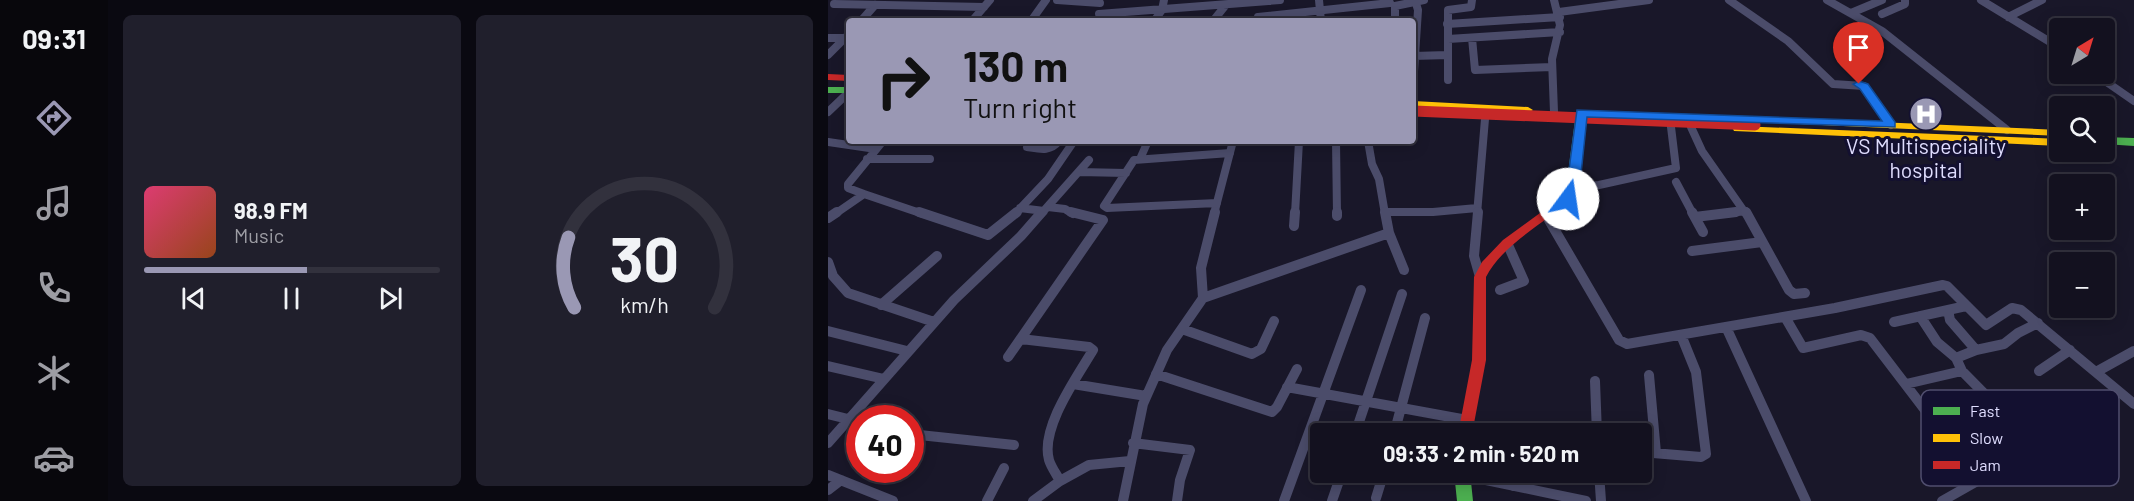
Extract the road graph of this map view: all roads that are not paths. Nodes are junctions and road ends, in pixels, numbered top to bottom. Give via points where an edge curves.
1 (919, 0) edge
2 (990, 0) edge
3 (1046, 0) edge
4 (1057, 0) edge
5 (1164, 0) edge
6 (1280, 0) edge
7 (1319, 0) edge
8 (1418, 0) edge
9 (1472, 0) edge
10 (1554, 0) edge
11 (1649, 0) edge
12 (1729, 0) edge
13 (1827, 0) edge
14 (1882, 0) edge
15 (1905, 0) edge
16 (1981, 0) edge
17 (2042, 0) edge
18 (1100, 1) edge
19 (1264, 1) edge
20 (835, 2) edge
21 (1213, 3) edge
22 (1390, 3) dead end
23 (875, 5) junction
24 (913, 6) junction
25 (1225, 6) junction
26 (984, 7) junction
27 (828, 10) edge
28 (1162, 10) junction
29 (1321, 12) junction
30 (1851, 13) junction
31 (1099, 14) junction
32 (1882, 14) dead end
33 (1560, 15) junction
34 (2008, 17) junction
35 (864, 18) edge
36 (975, 18) edge
37 (1033, 18) edge
38 (1096, 18) edge
39 (1156, 18) edge
40 (1215, 18) edge
41 (1257, 18) edge
42 (1266, 18) edge
43 (1321, 18) edge
44 (1395, 18) edge
45 (1447, 24) junction
46 (1560, 32) junction
47 (1416, 33) edge
48 (846, 36) edge
49 (846, 37) edge
50 (828, 38) edge
51 (1472, 38) junction
52 (1448, 39) junction
53 (2049, 41) edge
54 (828, 55) edge
55 (1448, 55) junction
56 (1416, 56) edge
57 (1552, 69) junction
58 (828, 77) edge
59 (846, 78) edge
60 (1448, 80) dead end
61 (2110, 84) edge
62 (828, 85) edge
63 (846, 89) edge
64 (828, 90) edge
65 (846, 90) edge
66 (846, 93) edge
67 (2134, 100) edge
68 (1416, 104) edge
69 (828, 111) edge
70 (1416, 111) edge
71 (1554, 112) junction
72 (1416, 116) edge
73 (1582, 118) junction
74 (1485, 119) junction
75 (1671, 127) junction
76 (1692, 127) junction
77 (1892, 128) junction
78 (2007, 130) junction
79 (2049, 132) edge
80 (2115, 135) edge
81 (2134, 136) edge
82 (2049, 137) edge
83 (828, 142) edge
84 (2049, 143) edge
85 (2115, 143) edge
86 (880, 144) edge
87 (1027, 144) edge
88 (1057, 144) edge
89 (1072, 144) edge
90 (1147, 144) edge
91 (1232, 144) edge
92 (1299, 144) edge
93 (1336, 144) edge
94 (1369, 144) edge
95 (2134, 144) edge
96 (876, 149) junction
97 (1230, 153) junction
98 (867, 159) junction
99 (930, 159) dead end
100 (1140, 159) junction
101 (1089, 160) dead end
102 (1079, 172) junction
103 (1126, 173) junction
104 (1676, 182) dead end
105 (1573, 186) junction
106 (864, 194) junction
107 (1217, 203) junction
108 (1020, 208) junction
109 (1477, 208) junction
110 (1046, 209) junction
111 (1745, 211) junction
112 (1385, 212) junction
113 (1546, 215) junction
114 (1337, 216) dead end
115 (1695, 217) junction
116 (828, 218) edge
117 (1294, 226) dead end
118 (1703, 232) dead end
119 (1389, 233) junction
120 (1762, 242) junction
121 (1508, 244) junction
122 (1692, 251) dead end
123 (937, 256) dead end
124 (828, 262) edge
125 (1404, 270) dead end
126 (1480, 277) junction
127 (1500, 290) dead end
128 (1360, 291) dead end
129 (1805, 293) dead end
130 (1402, 294) dead end
131 (1203, 298) junction
132 (881, 305) junction
133 (1966, 306) junction
134 (1948, 310) junction
135 (1920, 316) junction
136 (1785, 317) junction
137 (1425, 318) dead end
138 (1274, 321) dead end
139 (934, 322) junction
140 (1894, 322) dead end
141 (2038, 323) junction
142 (1726, 327) junction
143 (1182, 328) junction
144 (828, 330) edge
145 (1681, 335) junction
146 (1021, 339) junction
147 (1976, 350) junction
148 (2070, 350) junction
149 (907, 351) junction
150 (2134, 351) edge
151 (1008, 357) dead end
152 (1956, 358) junction
153 (828, 366) edge
154 (1297, 369) dead end
155 (1962, 371) junction
156 (2039, 371) dead end
157 (2096, 372) junction
158 (1156, 374) junction
159 (1649, 375) dead end
160 (884, 379) junction
161 (1595, 381) dead end
162 (1073, 384) junction
163 (1906, 384) junction
164 (1287, 387) junction
165 (1981, 390) edge
166 (1325, 392) junction
167 (2129, 394) edge
168 (1146, 396) junction
169 (1366, 401) junction
170 (1921, 404) edge
171 (2134, 404) edge
172 (865, 405) edge
173 (1401, 408) junction
174 (828, 414) edge
175 (846, 419) edge
176 (1359, 423) edge
177 (1397, 423) edge
178 (1452, 423) edge
179 (1467, 423) edge
180 (1597, 423) edge
181 (846, 428) edge
182 (924, 435) edge
183 (828, 443) edge
184 (1134, 443) junction
185 (1014, 445) dead end
186 (1652, 453) edge
187 (1656, 453) junction
188 (1130, 461) junction
189 (1004, 468) dead end
190 (828, 475) edge
191 (841, 480) junction
192 (1060, 481) junction
193 (1338, 483) edge
194 (1381, 483) edge
195 (1463, 483) edge
196 (1500, 483) edge
197 (1513, 483) edge
198 (1600, 483) edge
199 (1513, 486) junction
200 (1968, 486) edge
201 (828, 490) edge
202 (1376, 498) dead end
203 (893, 501) edge
204 (987, 501) edge
205 (1033, 501) edge
206 (1123, 501) edge
207 (1177, 501) edge
208 (1284, 501) edge
209 (1332, 501) edge
210 (1465, 501) edge
211 (1586, 501) edge
212 (1601, 501) edge
213 (1806, 501) edge
214 (1942, 501) edge

1 - 24 street
2 - 26 street
3 - 37 street
4 - 18 street
5 - 28 street
6 - 19 street
7 - 29 street
8 - 44 street via 1395,6
8 - 47 street
9 - 45 street via 1471,7 1448,10
10 - 33 street
11 - 33 street
12 - 77 street via 1788,41 1833,84 1864,86
13 - 30 street
14 - 30 street
15 - 32 street via 1905,4
16 - 34 street
17 - 34 street
18 - 31 street
19 - 25 street
19 - 41 street
20 - 23 street
20 - 27 street
21 - 25 street
21 - 28 street
22 - 29 street
23 - 24 street
23 - 35 street
24 - 26 street
25 - 40 street
26 - 36 street
28 - 31 street
28 - 39 street
29 - 42 street
29 - 43 street
30 - 78 street via 1882,31
31 - 38 street
33 - 45 street
33 - 46 street
34 - 53 street
45 - 52 street
46 - 51 street
46 - 57 street
48 - 50 street
49 - 54 street
51 - 52 street
51 - 57 street via 1476,71
52 - 55 street
55 - 56 street
55 - 60 street
57 - 71 street
58 - 59 main road
61 - 67 street
62 - 63 main road
64 - 65 main road
66 - 69 street
68 - 71 main road
70 - 77 main road, bridge
71 - 73 main road
72 - 74 main road
73 - 74 main road
73 - 75 main road
73 - 77 main road
73 - 105 main road
74 - 109 street
75 - 76 main road
75 - 105 street via 1676,168 1599,185
76 - 84 main road
76 - 111 street via 1702,151
77 - 78 main road
77 - 82 main road
78 - 79 main road
80 - 81 main road
83 - 96 street
85 - 95 main road
86 - 96 street
87 - 88 street via 1048,150
89 - 108 street via 1061,164
90 - 100 street
91 - 97 street
92 - 117 street
93 - 114 street
94 - 112 street
96 - 98 street
97 - 100 street
97 - 107 street
98 - 99 street
98 - 106 street via 848,186
100 - 103 street via 1132,162
101 - 102 street
102 - 103 street
102 - 110 street
103 - 107 street via 1105,207
104 - 115 street
105 - 113 main road via 1568,199
106 - 108 street via 984,236
106 - 116 street
107 - 131 street via 1201,268
108 - 110 street
109 - 112 street
109 - 126 street via 1474,260
110 - 139 street
110 - 146 street via 1065,209 1103,220
111 - 115 street
111 - 120 street
112 - 119 street
113 - 121 main road
113 - 145 street via 1619,340 1632,345
115 - 118 street
119 - 125 street
119 - 131 street
120 - 122 street
120 - 129 street via 1790,292
121 - 126 main road via 1487,262
121 - 127 street via 1524,281
123 - 132 street
124 - 132 street via 841,287
126 - 179 main road via 1479,360
128 - 166 street
130 - 169 street
131 - 143 street
132 - 139 street
133 - 134 street
133 - 136 street via 1943,285
133 - 141 street via 1986,325 2015,308
134 - 135 street
134 - 147 street via 1950,320
135 - 140 street
135 - 152 street via 1937,342
136 - 142 street
136 - 163 street via 1803,348 1867,336
137 - 173 street
138 - 143 street via 1261,350 1252,354
139 - 149 street
141 - 147 street via 2004,344
141 - 148 street
142 - 145 street
142 - 213 street
143 - 158 street
144 - 149 street
145 - 187 street via 1696,372 1706,451 1701,457
146 - 151 street
146 - 162 street via 1091,348 1092,353
147 - 152 street
148 - 156 street
148 - 157 street
149 - 160 street
150 - 157 street
152 - 155 street
153 - 160 street
154 - 164 street
155 - 163 street
155 - 165 street
157 - 167 street
158 - 164 street via 1268,411 1275,409
158 - 168 street
159 - 187 street
160 - 172 street
161 - 180 street
162 - 168 street
162 - 192 street via 1048,439 1049,460
163 - 170 street
164 - 166 street
166 - 169 street
166 - 208 street
167 - 171 street
168 - 184 street
169 - 173 street
169 - 176 street
173 - 177 street
173 - 178 street
174 - 175 street
181 - 183 street
182 - 185 street
184 - 188 street
184 - 207 street via 1190,450
186 - 187 street
188 - 192 street via 1089,465
188 - 206 street
189 - 204 street
190 - 191 street
191 - 201 street
191 - 203 street
192 - 205 street
193 - 209 street
194 - 202 street
195 - 210 main road
196 - 199 street
197 - 199 street
198 - 212 street
199 - 211 street
200 - 214 street

